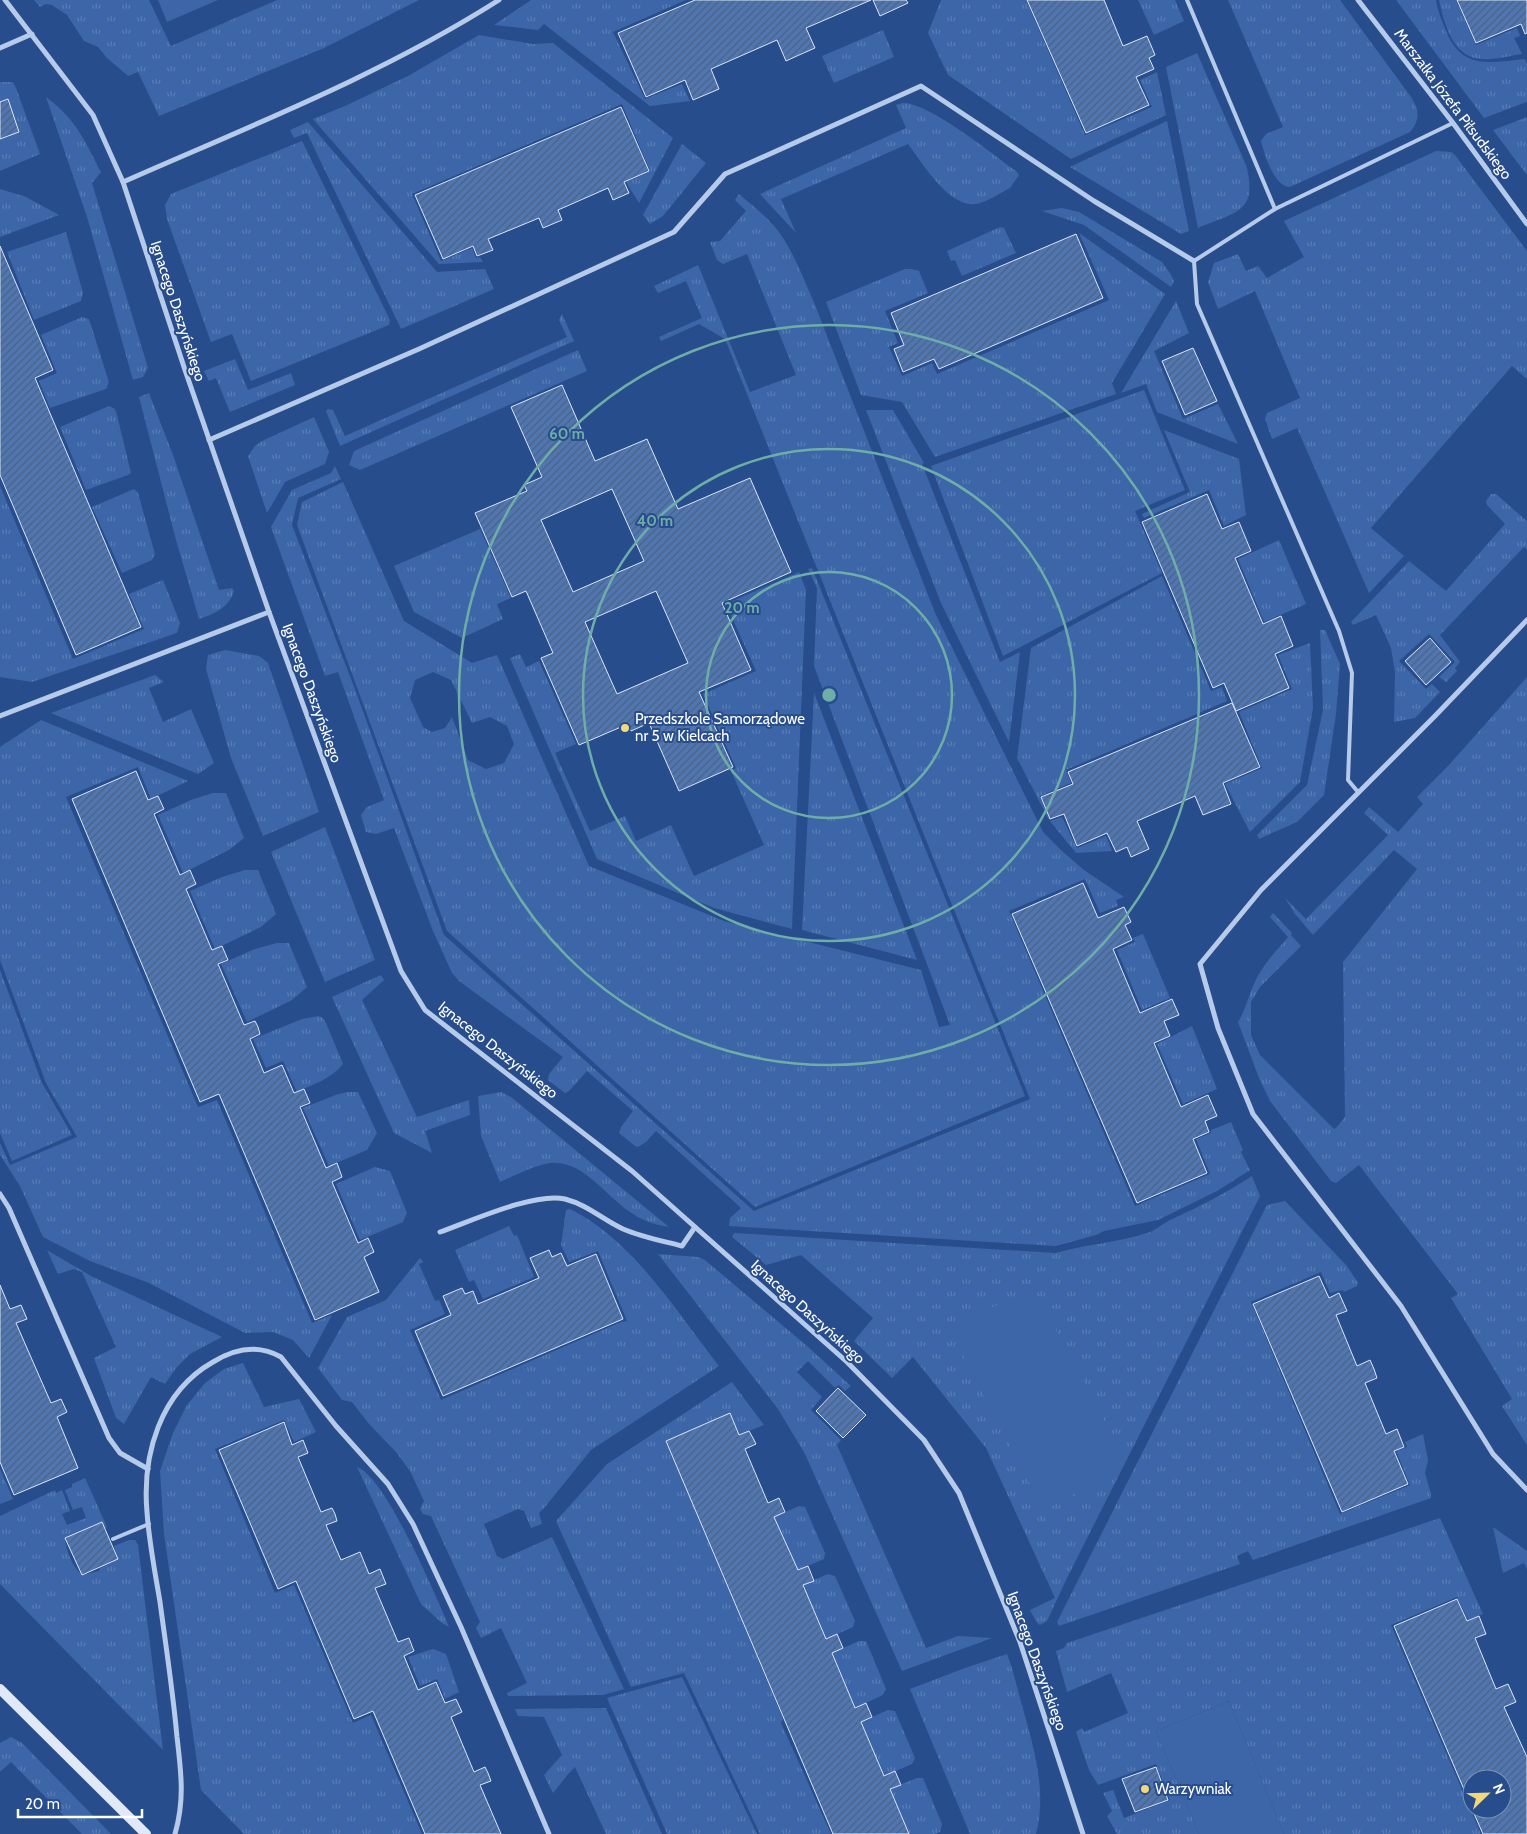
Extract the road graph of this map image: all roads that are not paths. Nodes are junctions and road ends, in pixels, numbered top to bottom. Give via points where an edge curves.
1 (5, 0) edge
2 (499, 0) edge
3 (1187, 0) edge
4 (1358, 0) edge
5 (32, 34) junction
6 (0, 48) edge
7 (1453, 123) junction
8 (123, 182) junction
9 (1275, 209) junction
10 (1527, 224) edge
11 (1194, 261) junction
12 (209, 440) junction
13 (269, 612) junction
14 (1527, 620) edge
15 (0, 708) edge
16 (6, 713) junction
17 (0, 716) edge
18 (1358, 792) junction
19 (0, 1194) edge
20 (695, 1227) junction
21 (440, 1232) dead end
22 (148, 1469) junction
23 (1527, 1490) edge
24 (149, 1524) junction
25 (114, 1539) dead end
26 (0, 1689) edge
27 (146, 1834) edge
28 (174, 1834) edge
29 (549, 1834) edge
30 (1083, 1834) edge

1 - 5 street, Ignacego Daszyńskiego
2 - 8 street via 375,70
3 - 9 lane
4 - 7 street, Marszałka Józefa Piłsudskiego
5 - 6 street
5 - 8 street, Ignacego Daszyńskiego via 93,115
7 - 9 lane
7 - 10 street, Marszałka Józefa Piłsudskiego
8 - 12 street, Ignacego Daszyńskiego
9 - 11 lane
11 - 12 street via 1094,201 920,86 725,174 674,232 419,349
11 - 18 lane via 1197,304 1339,631 1352,673 1348,780
12 - 13 street, Ignacego Daszyńskiego
13 - 16 street
13 - 20 street, Ignacego Daszyńskiego via 401,971 426,1010 632,1171
14 - 18 street
15 - 16 street
16 - 17 street
18 - 23 street via 1261,890 1200,964 1218,1028 1253,1114 1401,1306 1492,1454
19 - 22 street via 9,1208 109,1438 120,1453
20 - 21 street via 682,1246 623,1229 586,1206 564,1199 542,1199
20 - 30 street, Ignacego Daszyńskiego via 847,1362 924,1440 959,1493 1020,1642
22 - 24 street
22 - 29 street via 158,1425 168,1404 206,1365 238,1350 256,1349 280,1357 388,1484 413,1524 461,1627
24 - 25 lane
24 - 28 street via 173,1693 182,1789
26 - 27 street

